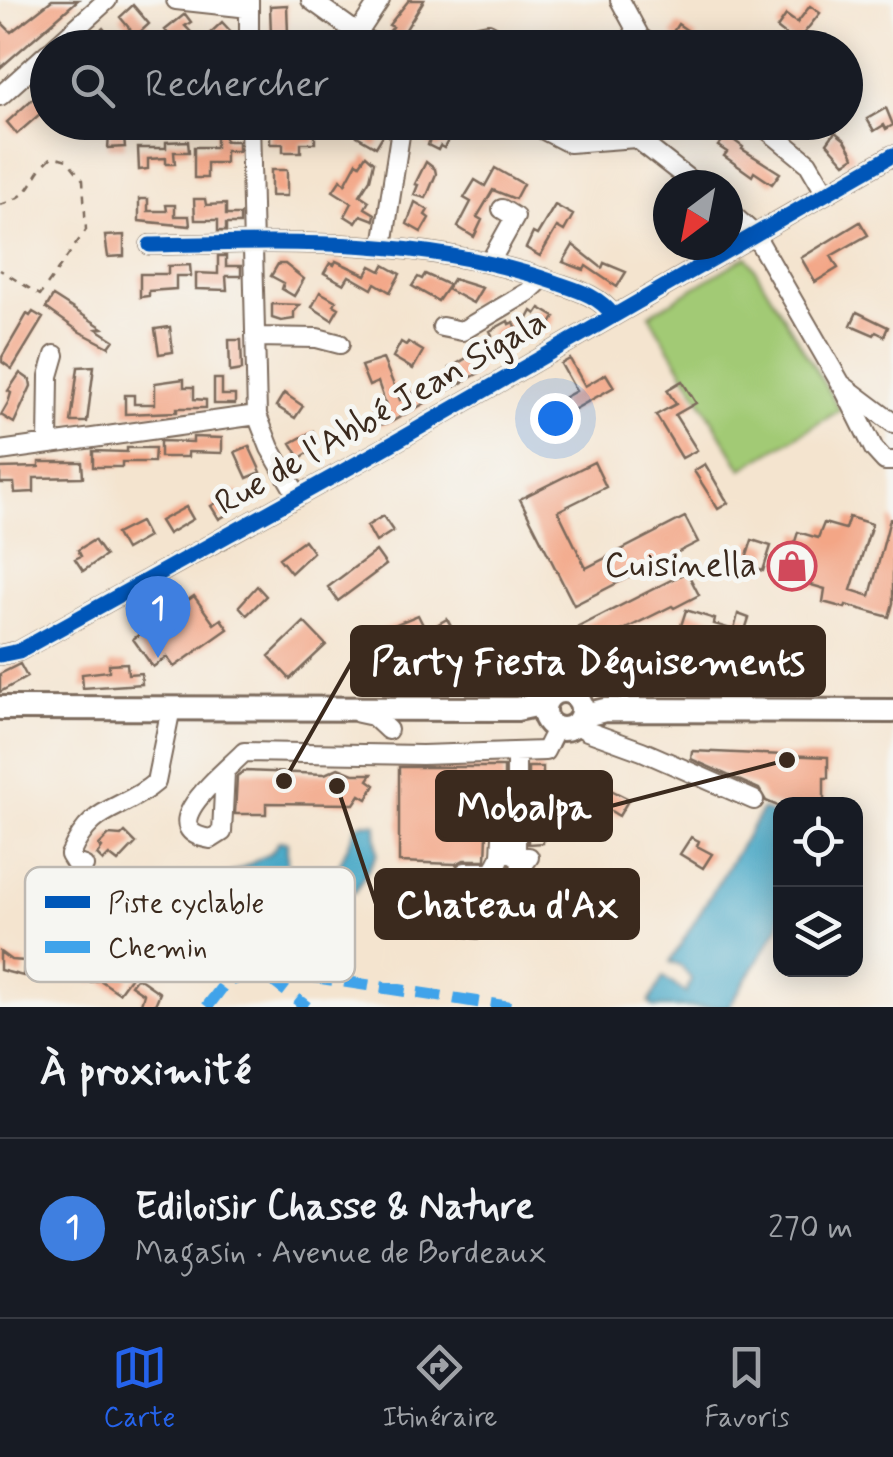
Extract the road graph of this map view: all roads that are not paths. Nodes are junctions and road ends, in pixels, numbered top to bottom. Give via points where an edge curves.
1 (107, 0) edge
2 (176, 0) edge
3 (311, 0) edge
4 (380, 0) edge
5 (620, 0) edge
6 (249, 4) edge
7 (74, 30) edge
8 (250, 30) edge
9 (352, 30) edge
10 (361, 30) edge
11 (636, 30) edge
12 (30, 70) edge
13 (0, 96) edge
14 (250, 140) edge
15 (399, 140) edge
16 (563, 140) edge
17 (609, 140) edge
18 (639, 140) edge
19 (780, 140) edge
20 (893, 155) edge
21 (677, 170) edge
22 (825, 192) junction
23 (502, 209) dead end
24 (743, 224) edge
25 (755, 235) junction
26 (252, 242) junction
27 (150, 245) dead end
28 (383, 246) junction
29 (490, 262) junction
30 (543, 278) junction
31 (613, 315) junction
32 (442, 326) dead end
33 (255, 337) junction
34 (340, 344) dead end
35 (55, 355) dead end
36 (841, 384) junction
37 (257, 416) junction
38 (893, 423) edge
39 (48, 444) junction
40 (0, 451) edge
41 (893, 461) edge
42 (297, 495) junction
43 (0, 655) edge
44 (0, 708) edge
45 (171, 708) junction
46 (334, 708) junction
47 (406, 708) junction
48 (893, 711) edge
49 (564, 715) junction
50 (388, 730) junction
51 (513, 753) junction
52 (388, 755) junction
53 (224, 772) dead end
54 (754, 800) dead end
55 (84, 866) dead end
56 (465, 878) dead end
57 (465, 921) dead end

1 - 7 street
2 - 6 street
3 - 9 street
4 - 10 street
5 - 11 street
6 - 8 street
12 - 13 street
14 - 26 street
15 - 28 street
16 - 17 street
18 - 21 street
19 - 22 street via 808,163
20 - 22 street, Rue de l'Abbé Jean Sigala
22 - 25 street, Rue de l'Abbé Jean Sigala
23 - 29 street via 515,216
24 - 25 street
25 - 31 street, Rue de l'Abbé Jean Sigala
25 - 36 street
26 - 27 street
26 - 28 street
26 - 33 street
28 - 29 street
29 - 30 street
30 - 31 street via 602,301
30 - 32 street via 462,331
31 - 42 street, Rue de l'Abbé Jean Sigala
33 - 34 street
33 - 37 street
35 - 39 street via 48,376
36 - 38 street
36 - 41 street via 874,449 885,462
37 - 39 street
37 - 42 street
39 - 40 street
42 - 43 street, Rue de l'Abbé Jean Sigala via 20,650
44 - 45 main road
45 - 46 main road
45 - 55 street via 156,782 84,827 70,855
46 - 47 main road
46 - 50 street via 373,716
47 - 49 main road
47 - 50 street
48 - 49 main road
49 - 51 street via 545,752
49 - 54 street via 587,732
50 - 52 street
51 - 52 street
51 - 56 street via 502,859 492,872 465,872
51 - 57 street via 516,857 528,857 477,929 464,927
52 - 53 street via 244,752

